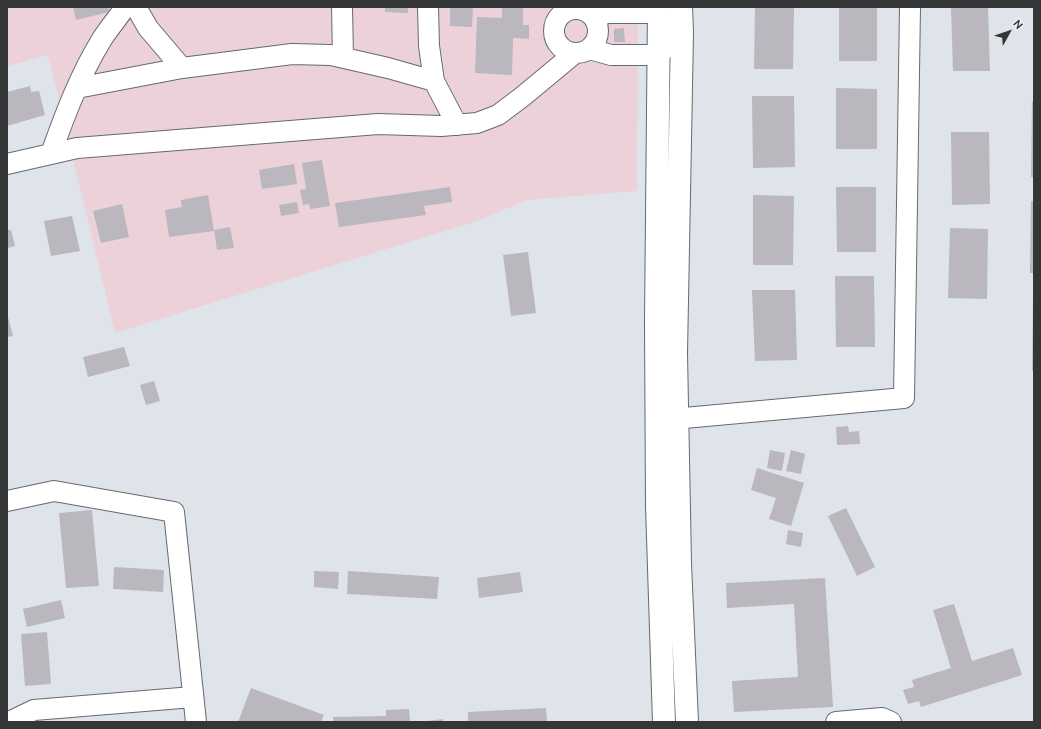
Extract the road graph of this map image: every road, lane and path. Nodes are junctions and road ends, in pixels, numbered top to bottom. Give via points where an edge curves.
1 (125, 7) edge
2 (136, 7) edge
3 (342, 7) edge
4 (428, 7) edge
5 (681, 7) edge
6 (910, 7) edge
7 (659, 10) edge
8 (589, 12) edge
9 (682, 33) junction
10 (582, 51) junction
11 (658, 55) junction
12 (344, 58) junction
13 (182, 68) junction
14 (434, 80) junction
15 (77, 88) junction
16 (457, 125) junction
17 (51, 154) junction
18 (7, 164) edge
19 (677, 418) junction
20 (656, 421) junction
21 (7, 501) edge
22 (193, 697) junction
23 (9, 722) edge
24 (196, 722) edge
25 (664, 722) edge
26 (687, 722) edge
27 (836, 722) edge
28 (891, 722) edge

1 - 15 street via 102,39
2 - 13 street via 148,28
3 - 12 street
4 - 14 street via 429,46
5 - 9 main road
6 - 19 street via 904,398
7 - 8 street
7 - 9 street
7 - 11 main road
8 - 10 street via 597,22 597,37 594,43
8 - 10 street via 580,9 566,11 560,15 554,28 557,42 562,47 568,51
9 - 11 street
9 - 19 main road
10 - 11 street via 611,55
10 - 16 street via 498,115 478,123
11 - 20 main road
12 - 13 street via 292,54
12 - 14 street
13 - 15 street
14 - 16 street
15 - 17 street via 63,118
16 - 17 street via 378,124 77,148
17 - 18 street
19 - 20 street
19 - 26 main road
20 - 25 main road via 656,506
21 - 22 street via 54,491 174,512
22 - 23 street via 34,710
22 - 24 street
27 - 28 street via 882,718

